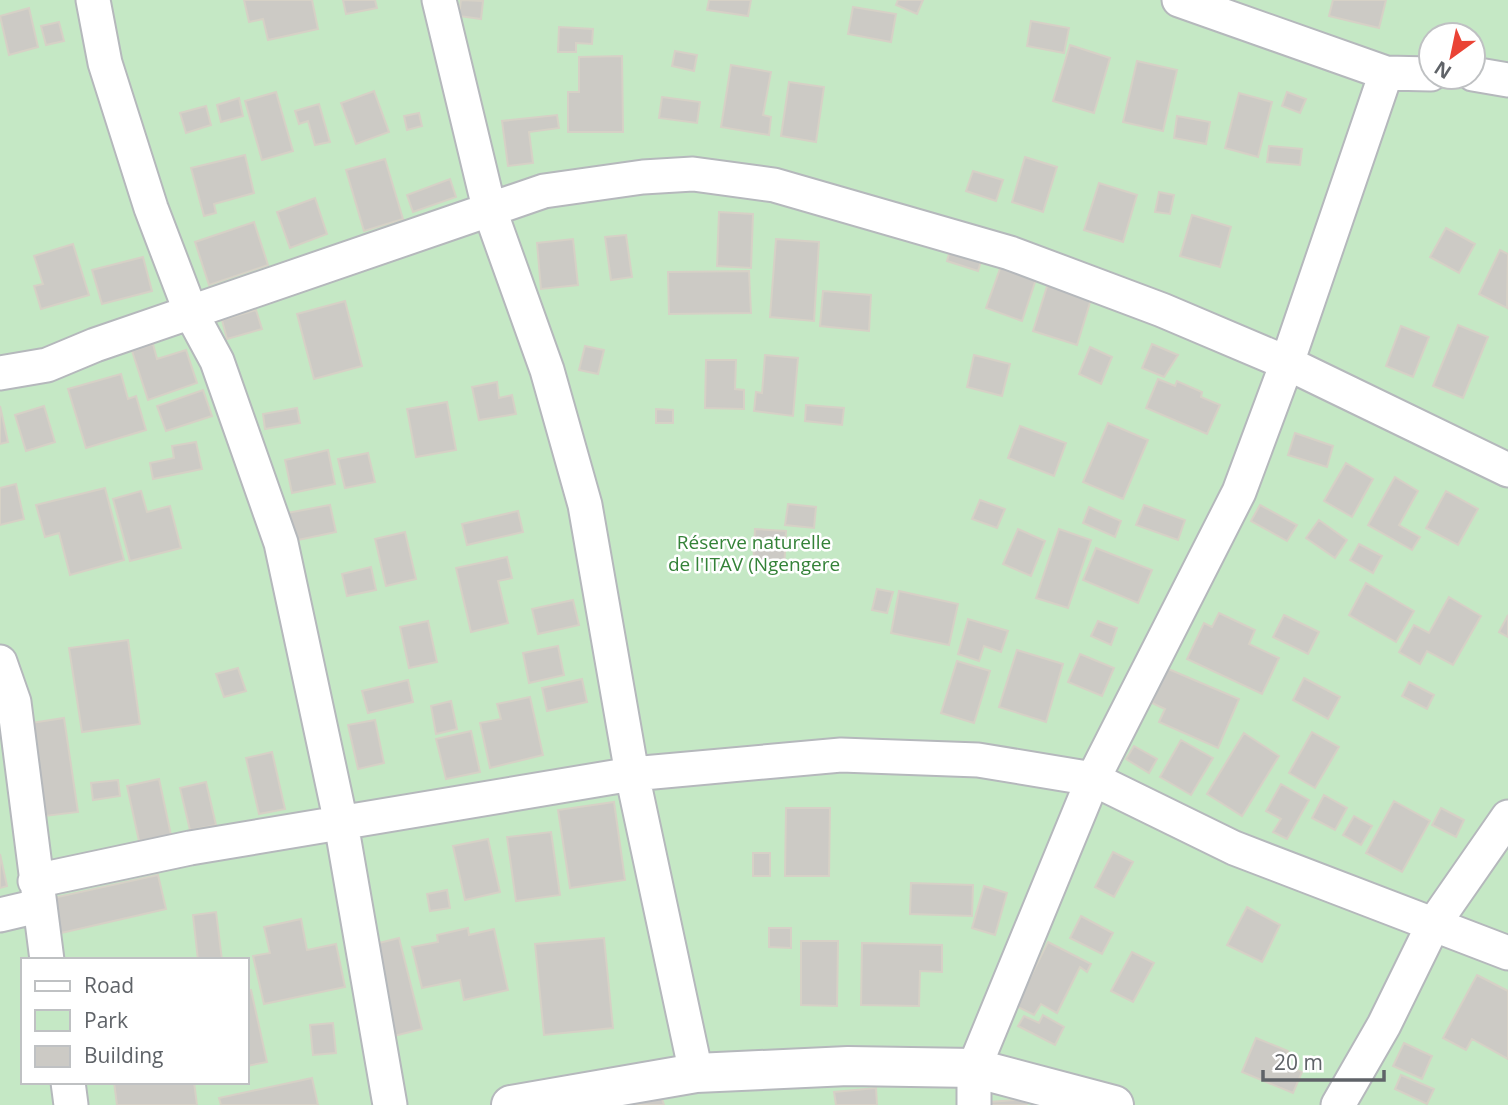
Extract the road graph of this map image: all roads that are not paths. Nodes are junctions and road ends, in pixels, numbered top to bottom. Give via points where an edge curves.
1 (93, 0) edge
2 (439, 0) edge
3 (1179, 0) edge
4 (1385, 73) junction
5 (1417, 74) edge
6 (1487, 75) edge
7 (1508, 80) edge
8 (489, 208) junction
9 (191, 313) junction
10 (1287, 363) junction
11 (0, 373) edge
12 (1508, 470) edge
13 (0, 662) edge
14 (632, 774) junction
15 (1093, 779) junction
16 (1508, 817) edge
17 (341, 823) junction
18 (36, 893) junction
19 (0, 915) edge
20 (1433, 925) junction
21 (1508, 953) edge
22 (47, 958) edge
23 (974, 1068) junction
24 (696, 1073) junction
25 (68, 1084) edge
26 (71, 1105) edge
27 (390, 1105) edge
28 (511, 1105) edge
29 (974, 1105) edge
30 (1114, 1105) edge
31 (1338, 1105) edge

1 - 9 street via 109,76
2 - 8 street
3 - 4 street
4 - 5 street
4 - 10 street
6 - 7 street
8 - 9 street
8 - 10 street via 544,191 643,177 693,174 774,185 1010,253
8 - 14 street via 547,370 585,505
9 - 11 street via 47,365
9 - 17 street via 217,361 281,543
10 - 12 street
10 - 15 street via 1239,492
13 - 18 street via 14,702
14 - 15 street via 841,755 978,760
14 - 17 street
14 - 24 street
15 - 20 street via 1234,848
15 - 23 street
16 - 20 street
17 - 18 street via 190,848
17 - 27 street
18 - 19 street
18 - 22 street
20 - 21 street
20 - 31 street
23 - 24 street via 848,1066
23 - 29 street
23 - 30 street
24 - 28 street
25 - 26 street

